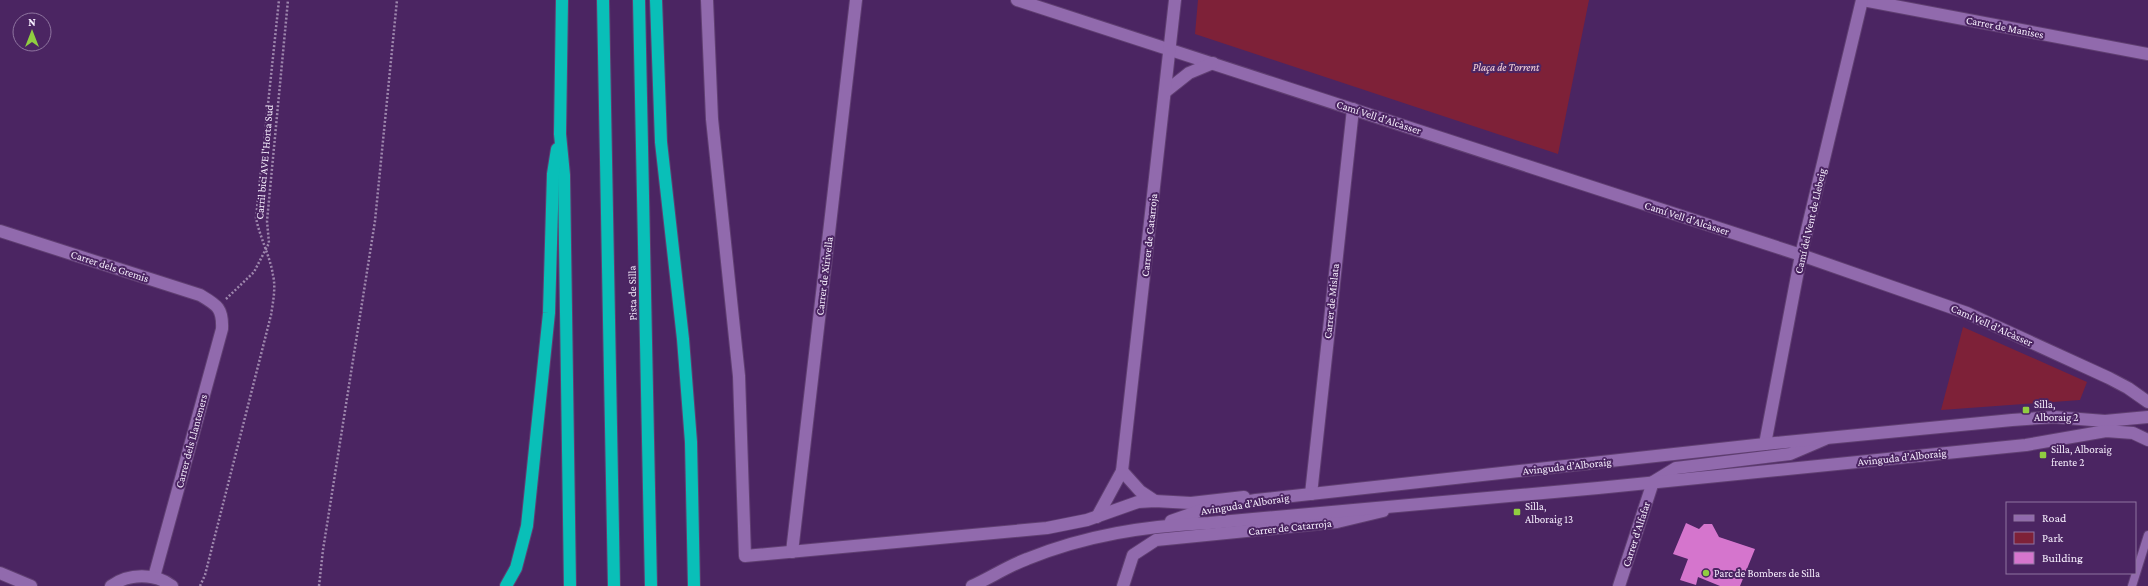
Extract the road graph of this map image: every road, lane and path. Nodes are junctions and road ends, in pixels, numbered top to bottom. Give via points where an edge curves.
1 (279, 0) edge
2 (288, 0) edge
3 (398, 0) edge
4 (562, 0) edge
5 (603, 0) edge
6 (639, 0) edge
7 (656, 0) edge
8 (707, 0) edge
9 (856, 0) edge
10 (1017, 0) edge
11 (1175, 0) edge
12 (1862, 0) edge
13 (1170, 49) junction
14 (2148, 54) edge
15 (1213, 63) junction
16 (1165, 92) junction
17 (1353, 108) junction
18 (560, 134) junction
19 (0, 231) edge
20 (265, 251) junction
21 (1801, 255) junction
22 (217, 305) junction
23 (2148, 402) edge
24 (2148, 417) edge
25 (1828, 438) junction
26 (2148, 440) edge
27 (1765, 444) junction
28 (1122, 471) junction
29 (1653, 482) junction
30 (1310, 494) junction
31 (1280, 497) junction
32 (1155, 501) junction
33 (1411, 504) junction
34 (1097, 517) junction
35 (1158, 526) junction
36 (2148, 535) edge
37 (792, 552) junction
38 (0, 573) edge
39 (2136, 573) edge
40 (2136, 574) edge
41 (154, 577) junction
42 (31, 586) edge
43 (111, 586) edge
44 (172, 586) edge
45 (200, 586) edge
46 (320, 586) edge
47 (506, 586) edge
48 (570, 586) edge
49 (614, 586) edge
50 (651, 586) edge
51 (694, 586) edge
52 (972, 586) edge
53 (1123, 586) edge
54 (1619, 586) edge
55 (2132, 586) edge

1 - 20 path via 256,218
2 - 20 path, Carril bici AVE l'Horta Sud via 268,197 269,243
3 - 46 path via 375,221 323,550
4 - 18 highway
5 - 49 highway
6 - 50 highway, Pista de Silla
7 - 51 highway via 661,142 691,442
8 - 37 street via 712,119 739,376 745,556
9 - 37 street, Carrer de Xirivella
10 - 13 street, Camí Vell d'Alcàsser
11 - 13 street, Carrer de Catarroja
12 - 14 street, Carrer de Manises
12 - 21 street, Camí del Vent de Llebeig
13 - 15 street, Camí Vell d'Alcàsser
13 - 16 street, Carrer de Catarroja
15 - 16 street via 1189,73
15 - 17 street, Camí Vell d'Alcàsser
16 - 28 street, Carrer de Catarroja
17 - 21 street, Camí Vell d'Alcàsser
17 - 30 street, Carrer de Mislata
18 - 47 highway via 553,174 548,312 527,526 516,568
18 - 48 highway via 564,175
19 - 22 street, Carrer dels Gremis via 200,295
20 - 22 path, Carril bici AVE l'Horta Sud via 254,272 234,293
20 - 45 path via 273,275 271,315 205,575
21 - 23 street, Camí Vell d'Alcàsser via 1967,312 2110,378
21 - 27 street, Camí del Vent de Llebeig
22 - 41 street, Carrer dels Llanteners via 222,318 222,329
24 - 25 street, Avinguda d’Alboraig via 2105,421 2054,417
25 - 27 street, Avinguda d’Alboraig
25 - 29 street, Avinguda d’Alboraig via 1790,454 1676,468
26 - 29 street, Avinguda d’Alboraig via 2133,433 2106,431 2026,445
27 - 30 street, Avinguda d’Alboraig
28 - 32 street via 1135,487
28 - 34 street, Carrer de Catarroja
29 - 33 street, Avinguda d’Alboraig
29 - 54 street, Carrer d'Alfafar
30 - 31 street, Avinguda d’Alboraig
31 - 32 street via 1244,497 1191,503
31 - 35 street, Avinguda d’Alboraig via 1205,509
32 - 34 street via 1127,505
33 - 35 street, Avinguda d’Alboraig
33 - 53 street, Carrer de Catarroja via 1337,522 1156,540 1133,555
34 - 37 street via 1047,528
35 - 52 street via 1120,531 1075,542 1026,559
36 - 39 lane
38 - 42 street
40 - 55 lane
41 - 43 street via 128,578
41 - 44 street

